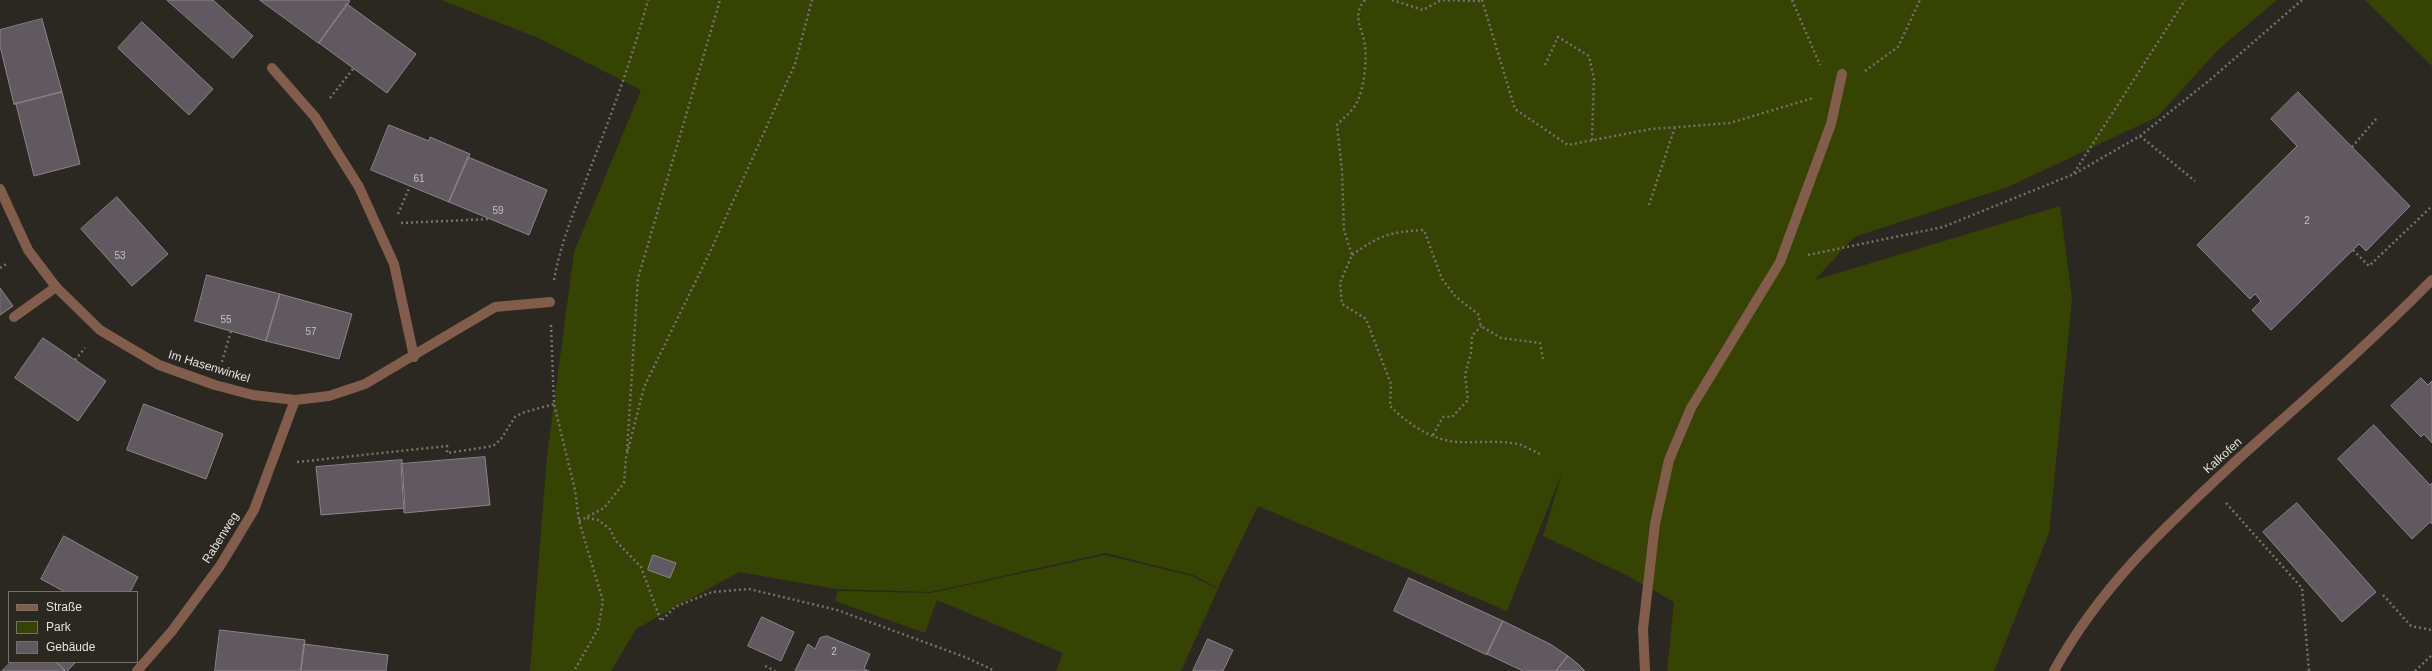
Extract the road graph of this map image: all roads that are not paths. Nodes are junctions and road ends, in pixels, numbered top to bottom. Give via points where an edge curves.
1 (272, 68) dead end
2 (1842, 74) dead end
3 (0, 189) edge
4 (2432, 280) edge
5 (56, 287) junction
6 (550, 302) road end
7 (14, 317) dead end
8 (414, 357) junction
9 (295, 400) junction
10 (137, 671) edge
11 (1645, 671) edge
12 (2054, 671) edge

1 - 8 street via 315,116 359,187 394,264
2 - 11 street via 1830,124 1780,262 1691,408 1669,460 1655,524 1643,629
3 - 5 street, Im Hasenwinkel via 28,250
4 - 12 street, Kalkofen via 2392,320 2175,517 2123,570 2068,646
5 - 7 street
5 - 9 street, Im Hasenwinkel via 100,330 159,365 215,385 253,395
6 - 8 street, Im Hasenwinkel via 495,306
8 - 9 street, Im Hasenwinkel via 365,384 329,396
9 - 10 street, Rabenweg via 254,510 220,566 172,631

